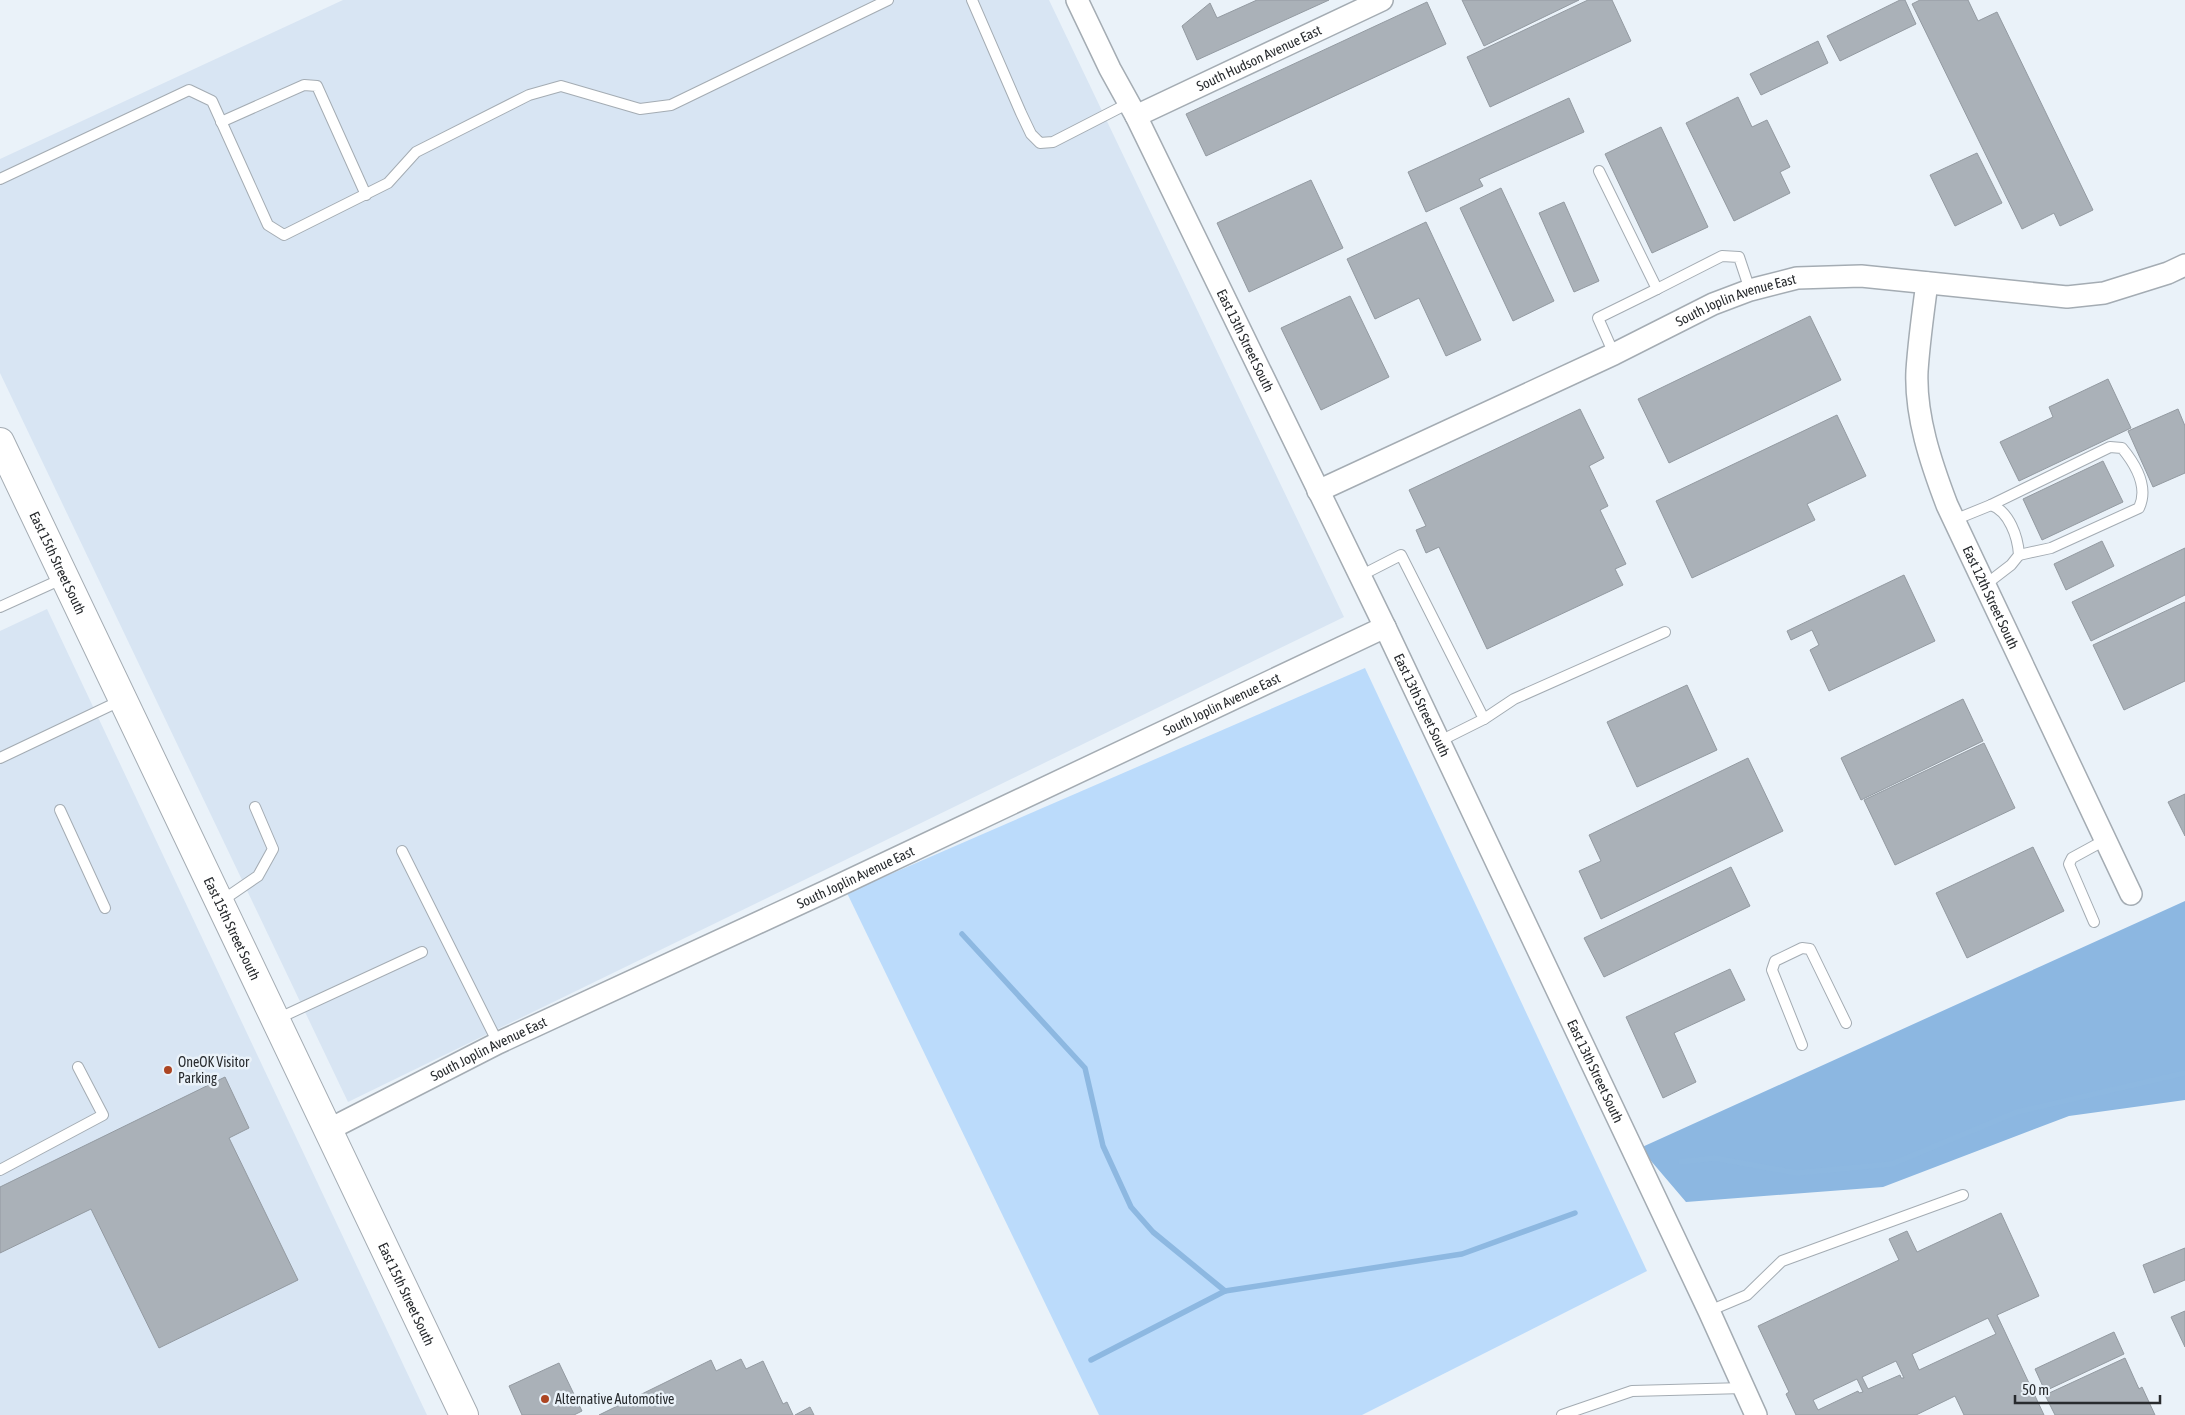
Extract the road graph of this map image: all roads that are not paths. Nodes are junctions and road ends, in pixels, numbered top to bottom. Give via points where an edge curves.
1 (888, 0) edge
2 (972, 0) edge
3 (1077, 0) edge
4 (1382, 0) edge
5 (1133, 109) junction
6 (222, 122) junction
7 (1599, 171) dead end
8 (0, 179) edge
9 (366, 195) junction
10 (2185, 266) edge
11 (1926, 283) junction
12 (1657, 289) junction
13 (1750, 290) junction
14 (1614, 354) junction
15 (0, 442) edge
16 (1318, 491) junction
17 (1991, 505) junction
18 (1954, 520) junction
19 (2019, 555) junction
20 (1360, 576) junction
21 (64, 577) junction
22 (1985, 585) junction
23 (0, 607) edge
24 (1385, 627) junction
25 (1665, 632) dead end
26 (122, 699) junction
27 (1484, 719) junction
28 (1438, 742) junction
29 (0, 758) edge
30 (255, 807) dead end
31 (60, 810) dead end
32 (2105, 840) junction
33 (402, 851) dead end
34 (2131, 894) dead end
35 (219, 902) junction
36 (105, 908) dead end
37 (2094, 922) dead end
38 (422, 952) dead end
39 (275, 1020) junction
40 (1846, 1023) dead end
41 (498, 1043) junction
42 (1802, 1045) dead end
43 (78, 1067) dead end
44 (328, 1130) junction
45 (0, 1170) edge
46 (1963, 1195) dead end
47 (1709, 1310) junction
48 (1744, 1388) junction
49 (464, 1415) edge
50 (1562, 1415) edge
51 (1756, 1415) edge

1 - 9 lane via 671,105 640,109 562,86 530,95 416,152 388,183
2 - 5 lane via 1021,114 1031,134 1040,143 1053,142
3 - 5 street, East 13th Street South
4 - 5 street, South Hudson Avenue East
5 - 16 street, East 13th Street South
6 - 8 lane via 212,101 189,90
6 - 9 lane via 304,85 317,86
6 - 9 lane via 268,225 284,235
7 - 12 lane
10 - 11 street, South Joplin Avenue East via 2104,293 2067,297
11 - 13 street, South Joplin Avenue East via 1861,276 1797,278
11 - 18 street, East 12th Street South via 1917,372 1921,418 1933,466
12 - 13 lane via 1722,256 1739,257
12 - 14 lane via 1598,318
13 - 14 street, South Joplin Avenue East via 1714,304
14 - 16 street, South Joplin Avenue East
15 - 21 main road, East 15th Street South
16 - 20 street, East 13th Street South
17 - 18 lane
17 - 19 lane via 2004,513 2018,544
17 - 19 lane via 2110,447 2122,448 2130,458 2144,487 2138,508 2051,548
18 - 22 street, East 12th Street South
19 - 22 lane
20 - 24 street, East 13th Street South
20 - 27 lane via 1401,555
21 - 23 lane
21 - 26 main road, East 15th Street South
22 - 32 street, East 12th Street South
24 - 28 street, East 13th Street South
24 - 41 street, South Joplin Avenue East via 822,894
25 - 27 lane via 1514,699
26 - 29 lane
26 - 35 main road, East 15th Street South
27 - 28 lane
28 - 47 street, East 13th Street South
30 - 35 lane via 273,849 258,876
31 - 36 lane
32 - 34 street, East 12th Street South
32 - 37 lane via 2072,858 2069,864
33 - 41 lane
35 - 39 main road, East 15th Street South
38 - 39 lane
39 - 44 main road, East 15th Street South
40 - 42 lane via 1810,949 1802,948 1774,961 1772,970
41 - 44 street, South Joplin Avenue East
43 - 45 lane via 103,1115
44 - 49 main road, East 15th Street South
46 - 47 lane via 1782,1260 1747,1295
47 - 48 street, East 13th Street South
48 - 50 lane via 1632,1391
48 - 51 street, East 13th Street South

